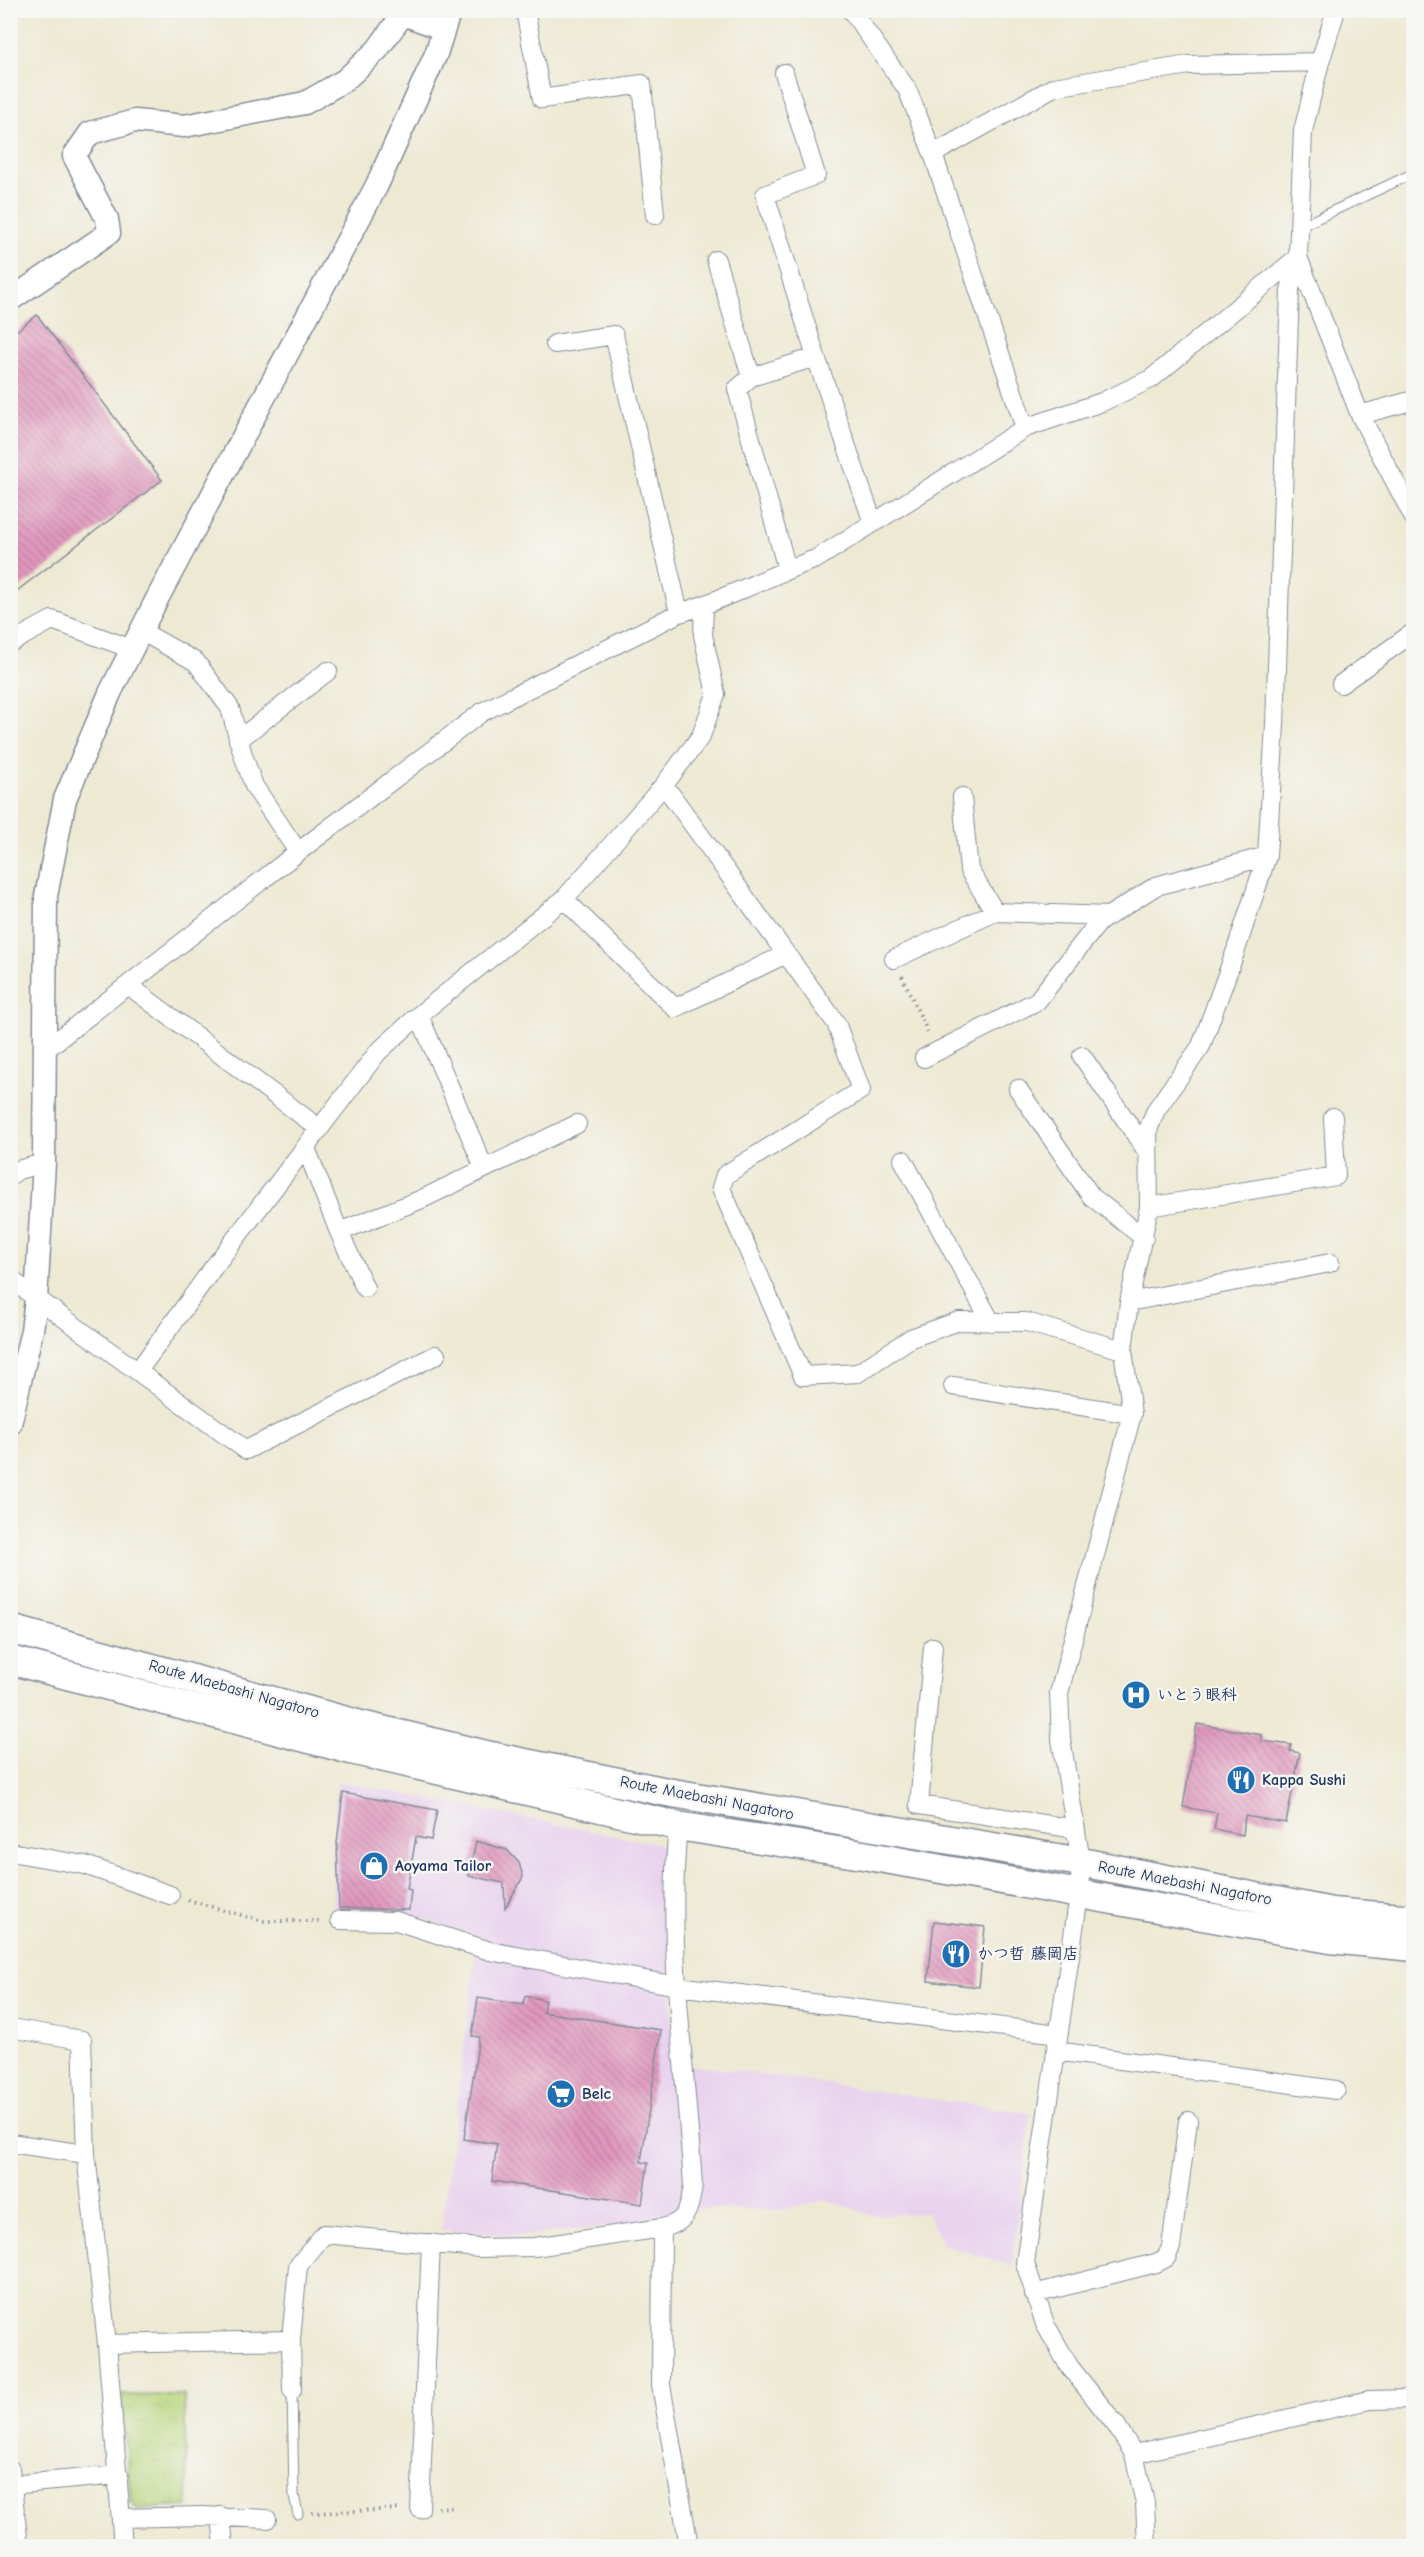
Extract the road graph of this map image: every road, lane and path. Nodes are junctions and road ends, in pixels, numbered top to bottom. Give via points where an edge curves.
1 (525, 10) edge
2 (851, 10) edge
3 (1336, 10) edge
4 (447, 20) edge
5 (1320, 62) junction
6 (784, 73) dead end
7 (933, 154) junction
8 (1413, 173) edge
9 (655, 215) dead end
10 (1299, 227) junction
11 (1298, 256) junction
12 (716, 260) dead end
13 (10, 300) edge
14 (555, 345) dead end
15 (816, 357) junction
16 (752, 377) junction
17 (1413, 400) edge
18 (1360, 415) junction
19 (1025, 428) junction
20 (1413, 518) edge
21 (873, 523) junction
22 (787, 569) junction
23 (704, 606) junction
24 (679, 614) junction
25 (1413, 632) edge
26 (137, 640) junction
27 (10, 643) edge
28 (328, 671) dead end
29 (1341, 684) dead end
30 (238, 740) junction
31 (664, 785) junction
32 (962, 796) dead end
33 (298, 852) junction
34 (1267, 856) junction
35 (564, 898) junction
36 (995, 912) junction
37 (1110, 916) junction
38 (786, 954) junction
39 (894, 959) joint
40 (128, 985) junction
41 (419, 1015) junction
42 (45, 1050) junction
43 (931, 1055) joint
44 (1082, 1056) dead end
45 (1018, 1089) dead end
46 (1333, 1117) dead end
47 (577, 1124) dead end
48 (320, 1129) junction
49 (306, 1148) junction
50 (1148, 1153) junction
51 (903, 1160) dead end
52 (44, 1162) junction
53 (484, 1168) junction
54 (10, 1176) edge
55 (1149, 1207) junction
56 (339, 1232) junction
57 (1144, 1238) junction
58 (1330, 1263) dead end
59 (10, 1279) edge
60 (365, 1288) dead end
61 (36, 1300) junction
62 (1129, 1302) junction
63 (991, 1322) junction
64 (1123, 1350) junction
65 (436, 1355) dead end
66 (138, 1371) junction
67 (953, 1386) dead end
68 (1132, 1414) junction
69 (10, 1424) edge
70 (10, 1629) edge
71 (933, 1647) dead end
72 (10, 1660) edge
73 (678, 1826) junction
74 (1076, 1829) junction
75 (10, 1852) edge
76 (1081, 1862) junction
77 (170, 1895) joint
78 (1079, 1895) junction
79 (1413, 1919) edge
80 (340, 1920) joint
81 (1413, 1947) edge
82 (677, 1986) junction
83 (10, 2028) edge
84 (1057, 2043) junction
85 (1335, 2090) dead end
86 (1188, 2121) dead end
87 (10, 2143) edge
88 (86, 2154) junction
89 (662, 2228) junction
90 (431, 2243) junction
91 (1034, 2294) junction
92 (291, 2340) junction
93 (107, 2344) junction
94 (292, 2390) joint
95 (1413, 2399) edge
96 (1134, 2454) junction
97 (119, 2475) junction
98 (11, 2480) edge
99 (454, 2507) dead end
100 (420, 2509) junction
101 (298, 2514) joint
102 (221, 2516) junction
103 (121, 2518) junction
104 (267, 2519) dead end
105 (19, 2547) edge
106 (123, 2547) edge
107 (224, 2547) edge
108 (689, 2547) edge
109 (1147, 2547) edge

1 - 9 street via 542,99 642,84
2 - 7 street via 907,89
3 - 5 street
4 - 13 street via 403,14 377,50 345,80 305,104 184,126 135,121 90,134 74,156 107,219 109,233
4 - 26 street via 436,54 377,185
5 - 7 street via 1189,65 1054,87
5 - 10 street via 1303,131
6 - 15 street via 816,175 765,195
7 - 19 street
8 - 10 lane
10 - 11 street
11 - 18 street
11 - 19 street via 1151,379 1102,402
11 - 34 street via 1290,290
12 - 16 street
14 - 24 street via 614,335
15 - 16 street
15 - 21 street
16 - 22 street via 737,389
17 - 18 street
18 - 20 street
19 - 21 street
21 - 22 street via 816,559
22 - 23 street
23 - 24 street
23 - 31 street via 703,635 716,694 701,736
24 - 33 street via 482,712
25 - 29 street
26 - 27 street via 52,620
26 - 30 street via 196,662 230,708
26 - 42 street via 65,799 46,896
28 - 30 street
30 - 33 street via 254,786
31 - 35 street
31 - 38 street
32 - 36 street via 969,870
33 - 40 street
34 - 37 street via 1156,886
34 - 50 street via 1201,1046 1156,1110 1148,1130
35 - 38 street via 675,1008
35 - 41 street
36 - 37 street
36 - 39 street
37 - 43 street via 1099,922 1037,1001
38 - 63 street via 836,1023 861,1090 725,1176 721,1188 803,1376 858,1373 911,1338 959,1321
39 - 43 path
40 - 42 street
40 - 48 street
41 - 48 street via 378,1052
41 - 53 street
42 - 52 street
44 - 50 street
45 - 57 street via 1091,1196
46 - 55 street via 1336,1176
47 - 53 street
48 - 49 street
49 - 56 street
49 - 66 street
50 - 55 street
51 - 63 street
52 - 54 street
52 - 61 street
53 - 56 street via 422,1199
55 - 57 street
56 - 60 street
57 - 62 street
58 - 62 street
59 - 61 street
61 - 66 street
61 - 69 street
62 - 64 street
63 - 64 street via 1026,1322
64 - 68 street
65 - 66 street via 246,1450
67 - 68 street
68 - 74 street via 1059,1693 1061,1738
70 - 76 main road, Route Maebashi Nagatoro via 357,1724 491,1755 667,1792
71 - 74 street via 919,1805
72 - 73 main road, Route Maebashi Nagatoro via 339,1748
73 - 78 main road, Route Maebashi Nagatoro
73 - 82 street
74 - 76 street
75 - 77 street via 85,1865
76 - 78 street
76 - 79 main road, Route Maebashi Nagatoro via 1332,1912
77 - 80 path via 263,1921
78 - 81 main road, Route Maebashi Nagatoro via 1330,1939
78 - 84 street
80 - 82 street via 396,1921 490,1951
82 - 84 street
82 - 89 street via 693,2186 688,2212 672,2226
83 - 88 street via 82,2040
84 - 85 street
84 - 91 street via 1024,2263
86 - 91 street via 1171,2247 1166,2258
87 - 88 street
88 - 93 street
89 - 90 street via 534,2247 479,2248
89 - 108 street via 661,2385
90 - 92 street via 324,2234 298,2266
90 - 100 street
91 - 96 street via 1045,2324 1069,2366
92 - 93 street
92 - 94 street
93 - 97 street
94 - 101 lane via 294,2495
95 - 96 street via 1369,2400
96 - 109 street via 1144,2503
97 - 98 street
97 - 103 street
98 - 105 street
99 - 100 path
100 - 101 path
102 - 103 street
102 - 104 street
102 - 107 street
103 - 106 street

